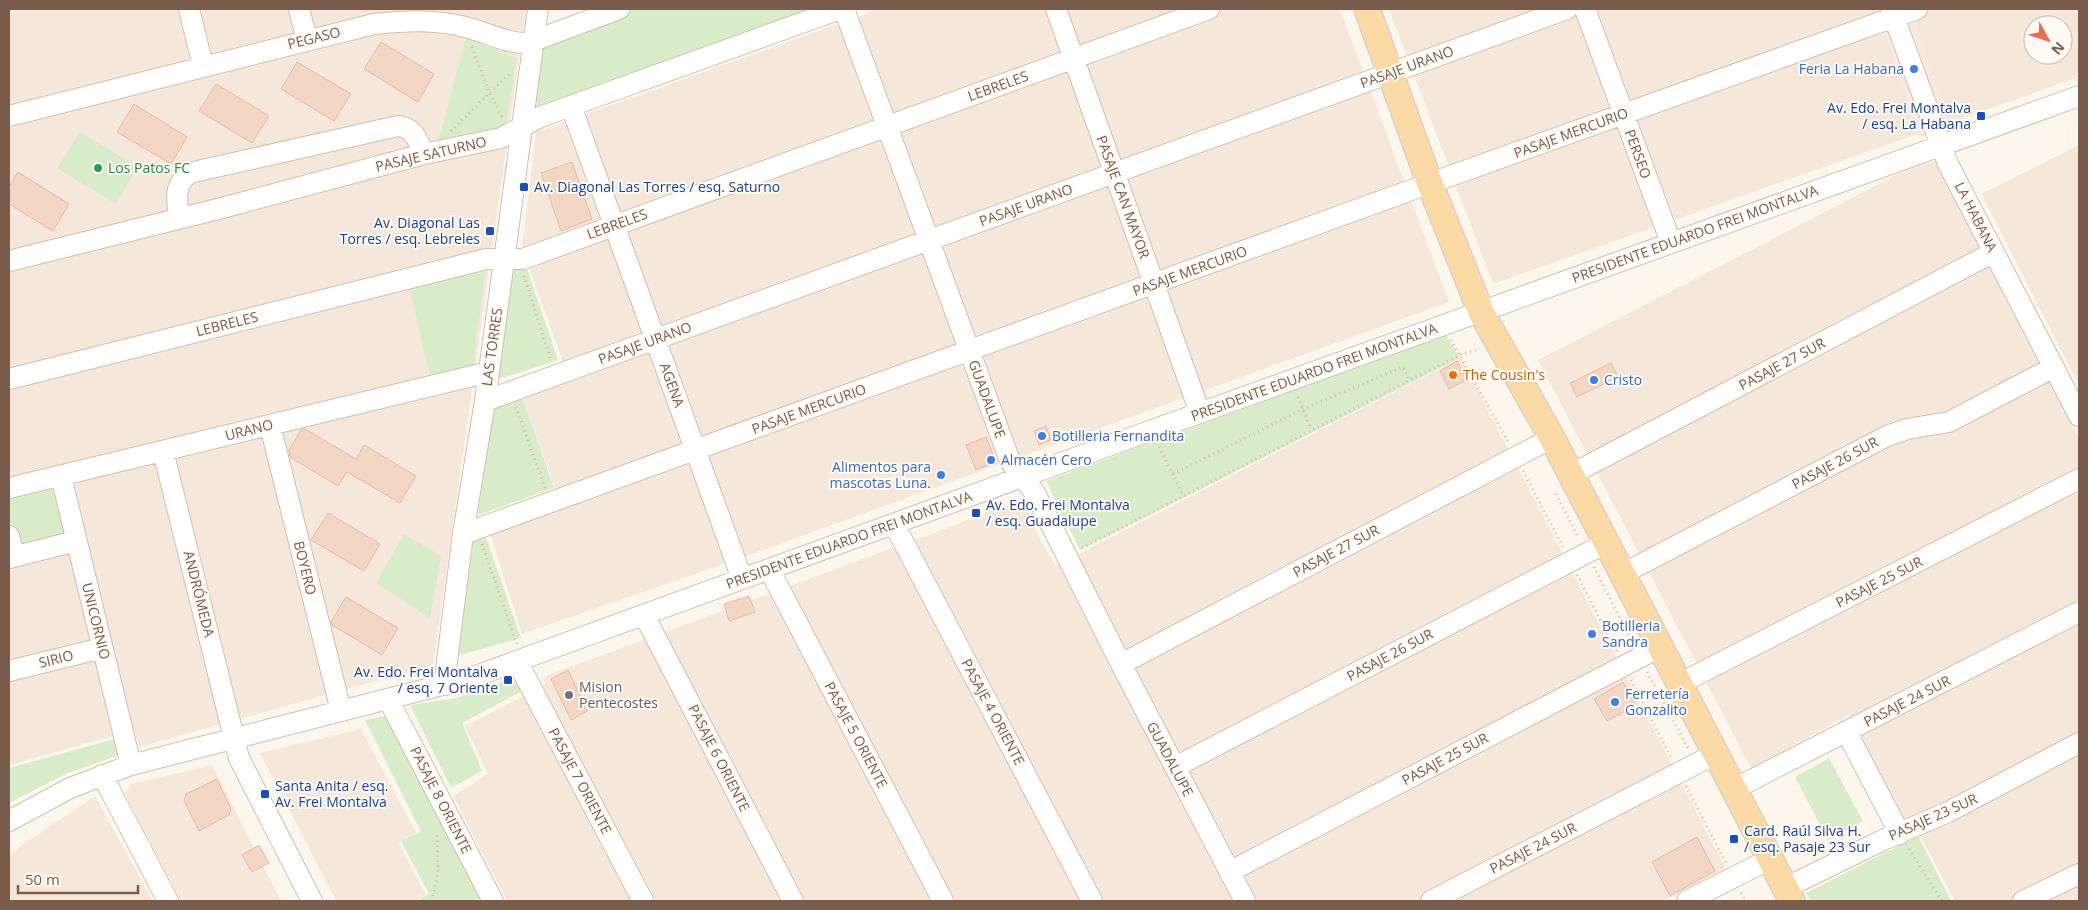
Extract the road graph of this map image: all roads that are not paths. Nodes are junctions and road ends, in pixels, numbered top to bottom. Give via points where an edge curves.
1 (189, 9) edge
2 (300, 9) edge
3 (538, 9) edge
4 (619, 9) edge
5 (840, 9) edge
6 (844, 9) edge
7 (1056, 9) edge
8 (1209, 9) edge
9 (1366, 9) edge
10 (1567, 9) edge
11 (1585, 9) edge
12 (1917, 9) edge
13 (1893, 13) edge
14 (413, 15) edge
15 (307, 40) junction
16 (532, 47) junction
17 (1073, 58) junction
18 (203, 66) junction
19 (1390, 73) junction
20 (2078, 99) edge
21 (570, 106) junction
22 (1624, 114) junction
23 (9, 116) edge
24 (887, 126) junction
25 (517, 130) junction
26 (1941, 146) junction
27 (427, 153) junction
28 (1115, 173) junction
29 (1430, 184) junction
30 (179, 218) junction
31 (614, 225) junction
32 (929, 240) junction
33 (1671, 243) junction
34 (1994, 252) junction
35 (511, 259) junction
36 (9, 261) edge
37 (1154, 284) junction
38 (1481, 312) junction
39 (655, 339) junction
40 (970, 351) junction
41 (2054, 367) junction
42 (489, 372) junction
43 (9, 379) edge
44 (485, 401) junction
45 (1200, 413) junction
46 (2079, 416) edge
47 (270, 425) junction
48 (1552, 438) junction
49 (696, 450) junction
50 (163, 451) junction
51 (1570, 475) junction
52 (61, 476) junction
53 (1022, 477) junction
54 (2079, 479) edge
55 (9, 488) edge
56 (894, 524) junction
57 (470, 532) junction
58 (9, 536) edge
59 (76, 541) junction
60 (1606, 543) junction
61 (11, 557) edge
62 (769, 569) junction
63 (1622, 574) junction
64 (742, 579) junction
65 (2079, 612) edge
66 (644, 615) junction
67 (1660, 647) junction
68 (102, 648) junction
69 (519, 660) junction
70 (1121, 664) junction
71 (9, 671) edge
72 (1680, 684) junction
73 (444, 685) junction
74 (388, 699) junction
75 (341, 711) junction
76 (1846, 732) junction
77 (234, 738) junction
78 (2079, 743) edge
79 (1715, 754) junction
80 (131, 765) junction
81 (1175, 768) junction
82 (102, 775) junction
83 (1734, 789) junction
84 (9, 821) edge
85 (1900, 834) junction
86 (1770, 859) junction
87 (1229, 872) junction
88 (2079, 874) edge
89 (1788, 895) edge
90 (168, 901) edge
91 (312, 901) edge
92 (493, 901) edge
93 (643, 901) edge
94 (793, 901) edge
95 (943, 901) edge
96 (1092, 901) edge
97 (1244, 901) edge
98 (1431, 901) edge
99 (1687, 901) edge
100 (2023, 901) edge

1 - 18 street
2 - 15 street
3 - 16 street, LAS TORRES
4 - 16 street, PEGASO via 551,33
5 - 21 street, PASAJE SATURNO
6 - 24 street, GUADALUPE
7 - 17 street, PASAJE CAN MAYOR
8 - 17 street, LEBRELES
9 - 19 main road
10 - 19 street, PASAJE URANO
11 - 22 street, PERSEO
12 - 13 street, PASAJE MERCURIO
13 - 22 street, PASAJE MERCURIO
13 - 26 street, LA HABANA
14 - 15 street, PEGASO
14 - 16 street, PEGASO via 464,26
15 - 18 street, PEGASO
16 - 25 street, LAS TORRES
17 - 24 street, LEBRELES
17 - 28 street, PASAJE CAN MAYOR
18 - 23 street, PEGASO
19 - 28 street, PASAJE URANO
19 - 29 main road
20 - 26 street, PRESIDENTE EDUARDO FREI MONTALVA
21 - 25 street, PASAJE SATURNO
21 - 31 street, AGENA
22 - 29 street, PASAJE MERCURIO
22 - 33 street, PERSEO
24 - 31 street, LEBRELES
24 - 32 street, GUADALUPE
25 - 27 street, PASAJE SATURNO via 501,138
25 - 35 street, LAS TORRES
26 - 33 street, PRESIDENTE EDUARDO FREI MONTALVA
26 - 34 street, LA HABANA
27 - 30 street, PASAJE SATURNO
27 - 30 street via 414,131 398,126 189,172 180,181 176,192
28 - 32 street, PASAJE URANO
28 - 37 street, PASAJE CAN MAYOR
29 - 37 street, PASAJE MERCURIO
29 - 38 main road
30 - 36 street, PASAJE SATURNO
31 - 35 street, LEBRELES
31 - 39 street, AGENA
32 - 39 street, PASAJE URANO
32 - 40 street, GUADALUPE
33 - 38 street, PRESIDENTE EDUARDO FREI MONTALVA
34 - 41 street, LA HABANA
34 - 51 street, PASAJE 27 SUR
35 - 42 street, LAS TORRES
35 - 43 street, LEBRELES via 486,258
37 - 40 street, PASAJE MERCURIO
37 - 45 street, PASAJE CAN MAYOR
38 - 45 street, PRESIDENTE EDUARDO FREI MONTALVA
38 - 48 main road
39 - 44 street, PASAJE URANO
39 - 49 street, AGENA
40 - 49 street, PASAJE MERCURIO
40 - 53 street, GUADALUPE via 1010,462
41 - 46 street, LA HABANA
41 - 63 street, PASAJE 26 SUR via 1949,422 1887,436
42 - 44 street, LAS TORRES
42 - 47 street, URANO
44 - 57 street, LAS TORRES
45 - 53 street, PRESIDENTE EDUARDO FREI MONTALVA
47 - 50 street, URANO
47 - 75 street, BOYERO
48 - 51 main road
48 - 70 street, PASAJE 27 SUR
49 - 57 street, PASAJE MERCURIO
49 - 64 street, AGENA
50 - 52 street, URANO
50 - 77 street, ANDRÓMEDA
51 - 60 main road
52 - 55 street, URANO
52 - 59 street, UNICORNIO
53 - 56 street, PRESIDENTE EDUARDO FREI MONTALVA
53 - 70 street, GUADALUPE via 1035,493
54 - 72 street, PASAJE 25 SUR
56 - 62 street, PRESIDENTE EDUARDO FREI MONTALVA
56 - 96 street, PASAJE 4 ORIENTE
57 - 73 street, LAS TORRES
58 - 61 street
59 - 61 street
59 - 68 street, UNICORNIO
60 - 63 main road
60 - 81 street, PASAJE 26 SUR
62 - 64 street, PRESIDENTE EDUARDO FREI MONTALVA
62 - 95 street, PASAJE 5 ORIENTE
63 - 67 main road
64 - 66 street, PRESIDENTE EDUARDO FREI MONTALVA
65 - 76 street, PASAJE 24 SUR
66 - 69 street, PRESIDENTE EDUARDO FREI MONTALVA
66 - 94 street, PASAJE 6 ORIENTE
67 - 72 main road
67 - 87 street, PASAJE 25 SUR
68 - 71 street, SIRIO
68 - 80 street, UNICORNIO
69 - 73 street, PRESIDENTE EDUARDO FREI MONTALVA
69 - 93 street, PASAJE 7 ORIENTE
70 - 81 street, GUADALUPE
72 - 79 main road
73 - 74 street, PRESIDENTE EDUARDO FREI MONTALVA
74 - 75 street, PRESIDENTE EDUARDO FREI MONTALVA
74 - 92 street, PASAJE 8 ORIENTE
75 - 77 street, PRESIDENTE EDUARDO FREI MONTALVA
76 - 83 street, PASAJE 24 SUR
76 - 85 street
77 - 80 street, PRESIDENTE EDUARDO FREI MONTALVA
77 - 91 street, ANDRÓMEDA via 239,758
78 - 85 street, PASAJE 23 SUR
79 - 83 main road
79 - 98 street, PASAJE 24 SUR
80 - 82 street, PRESIDENTE EDUARDO FREI MONTALVA
81 - 87 street, GUADALUPE
82 - 84 street, PRESIDENTE EDUARDO FREI MONTALVA via 70,788
82 - 90 street
83 - 86 main road
85 - 89 street, PASAJE 23 SUR via 1883,840
86 - 89 main road
86 - 99 street
87 - 97 street, GUADALUPE
88 - 100 street

